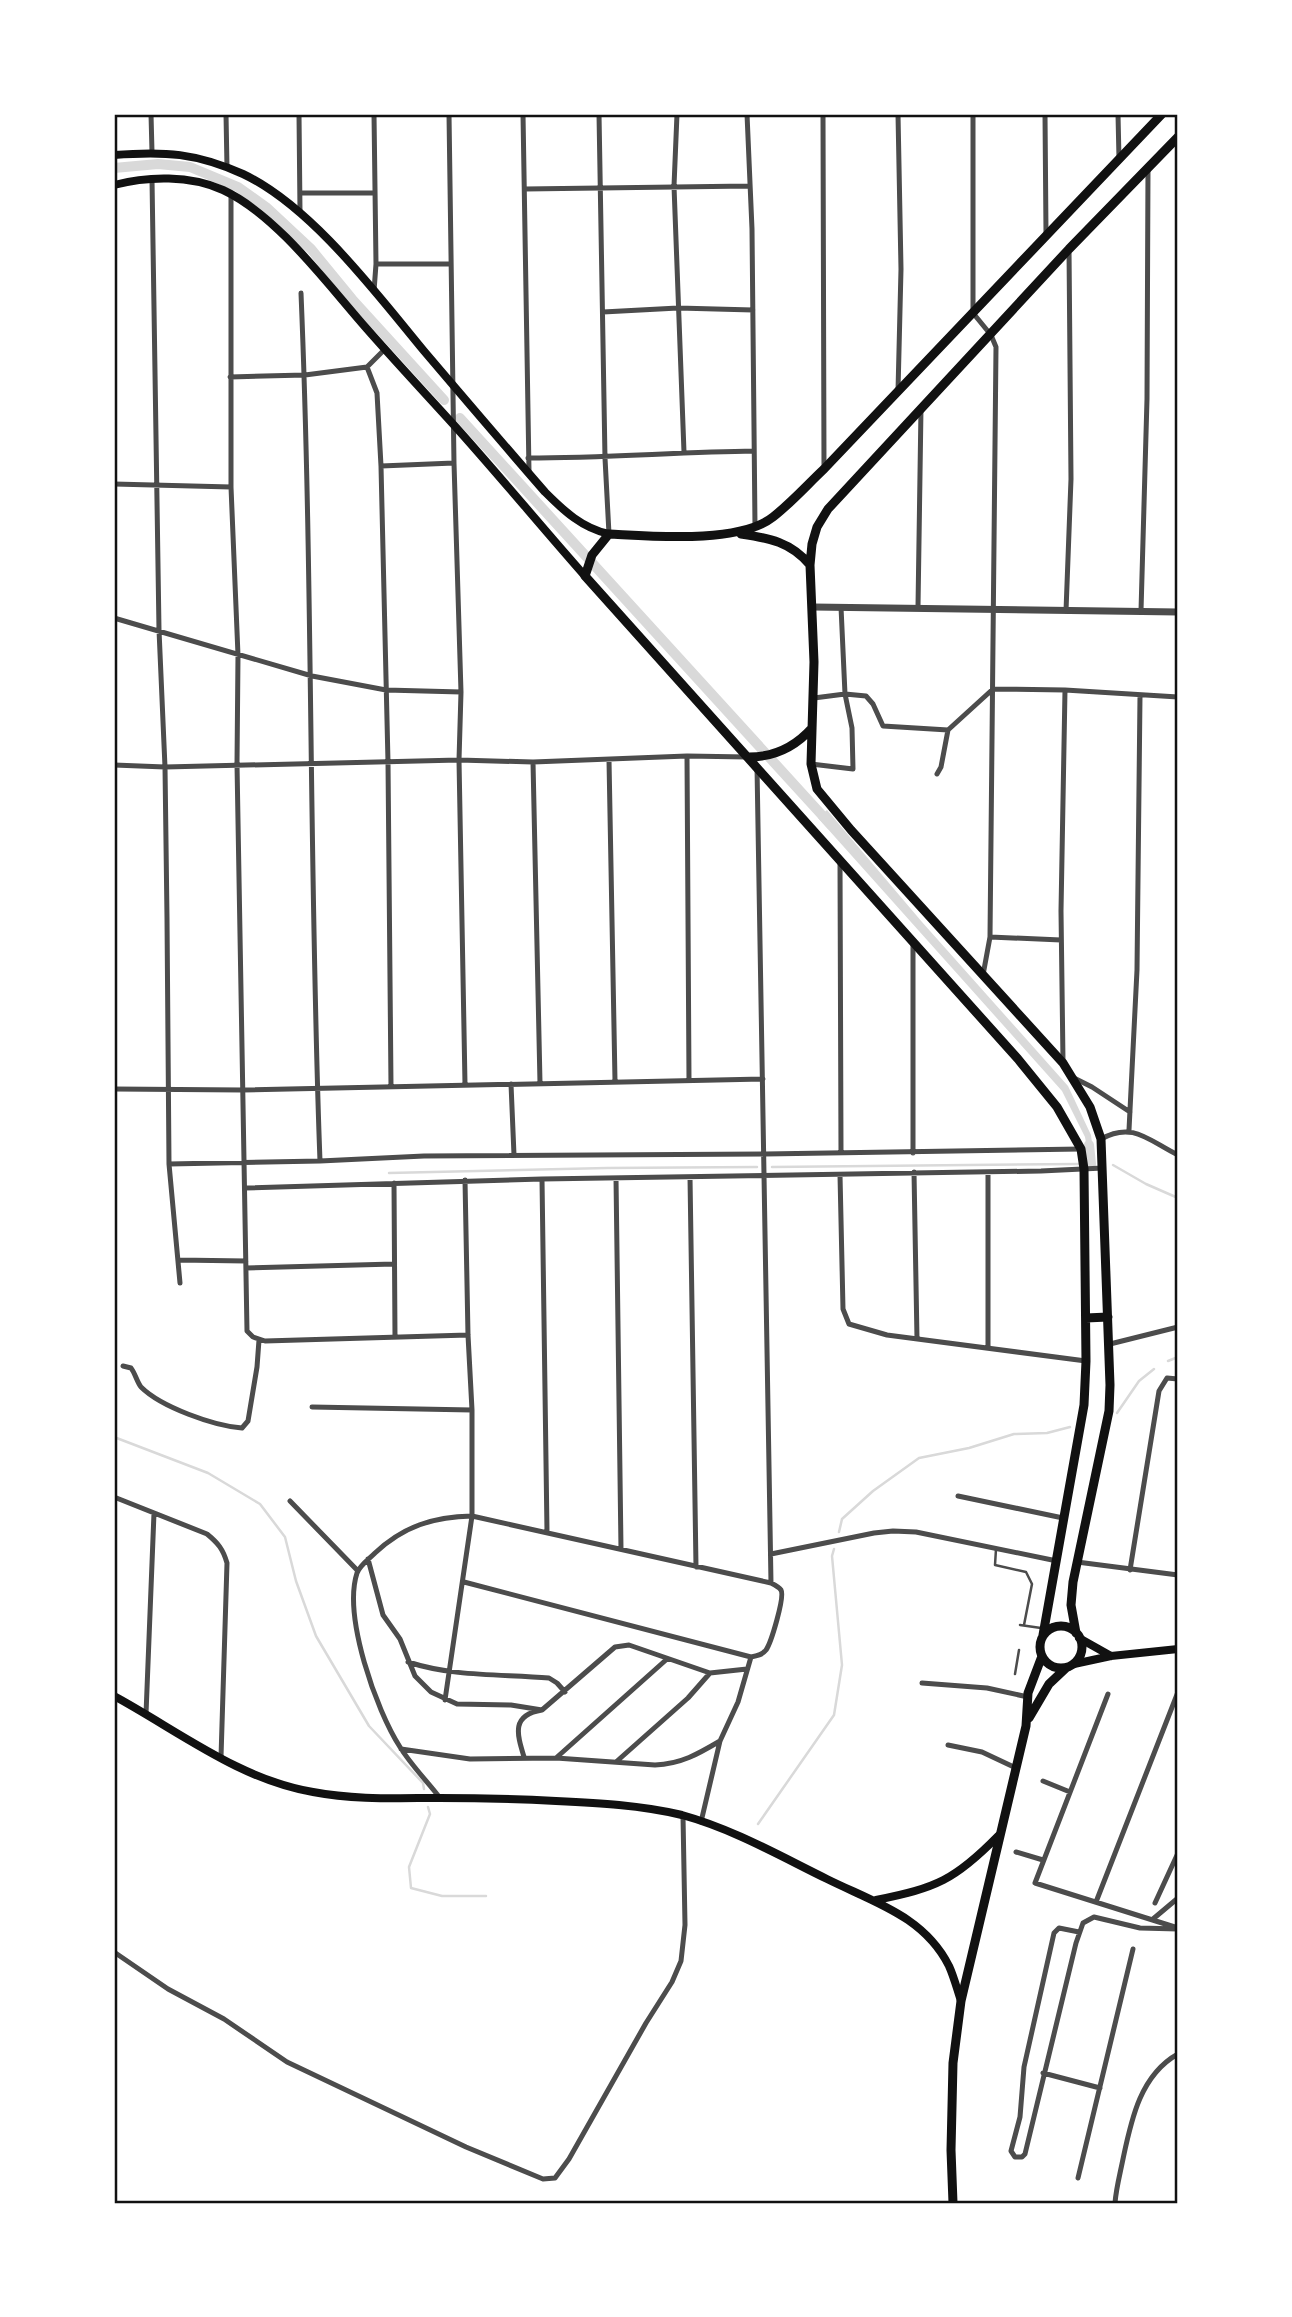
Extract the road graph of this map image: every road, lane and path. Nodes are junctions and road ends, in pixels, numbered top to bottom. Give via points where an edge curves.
1 (151, 114) edge
2 (226, 114) edge
3 (299, 114) edge
4 (373, 114) edge
5 (449, 114) edge
6 (523, 114) edge
7 (599, 114) edge
8 (677, 114) edge
9 (747, 114) edge
10 (823, 114) edge
11 (898, 114) edge
12 (973, 114) edge
13 (1045, 114) edge
14 (1118, 114) edge
15 (1162, 114) edge
16 (1178, 137) edge
17 (152, 152) junction
18 (114, 156) edge
19 (1119, 159) junction
20 (228, 168) junction
21 (1148, 168) junction
22 (152, 179) junction
23 (114, 185) edge
24 (601, 186) junction
25 (674, 186) junction
26 (749, 186) junction
27 (525, 189) junction
28 (301, 192) junction
29 (374, 192) junction
30 (231, 194) junction
31 (300, 212) junction
32 (1046, 234) junction
33 (1069, 249) junction
34 (376, 264) junction
35 (451, 264) junction
36 (374, 291) junction
37 (301, 293) dead end
38 (678, 308) junction
39 (753, 310) junction
40 (603, 312) junction
41 (973, 313) junction
42 (990, 335) junction
43 (385, 349) junction
44 (367, 367) junction
45 (304, 375) junction
46 (230, 377) junction
47 (454, 387) junction
48 (898, 391) junction
49 (921, 408) junction
50 (455, 426) junction
51 (754, 451) junction
52 (684, 452) junction
53 (528, 458) junction
54 (605, 458) junction
55 (454, 463) junction
56 (382, 466) junction
57 (824, 469) junction
58 (528, 473) junction
59 (114, 484) edge
60 (156, 484) junction
61 (231, 486) junction
62 (755, 527) junction
63 (737, 533) junction
64 (609, 534) junction
65 (810, 565) junction
66 (585, 576) junction
67 (813, 607) junction
68 (841, 607) junction
69 (918, 607) junction
70 (993, 609) junction
71 (1066, 611) junction
72 (1141, 611) junction
73 (1178, 612) edge
74 (114, 618) edge
75 (159, 630) junction
76 (238, 654) junction
77 (312, 676) junction
78 (993, 689) junction
79 (386, 690) junction
80 (1065, 690) junction
81 (461, 692) junction
82 (845, 694) junction
83 (1140, 696) junction
84 (1178, 697) edge
85 (814, 698) junction
86 (812, 728) junction
87 (948, 730) junction
88 (687, 756) junction
89 (748, 757) junction
90 (811, 759) junction
91 (459, 760) junction
92 (609, 760) junction
93 (388, 762) junction
94 (533, 762) junction
95 (237, 764) junction
96 (311, 764) junction
97 (114, 765) edge
98 (165, 767) junction
99 (757, 767) junction
100 (937, 774) dead end
101 (840, 861) junction
102 (990, 937) junction
103 (1061, 940) junction
104 (914, 945) junction
105 (983, 975) junction
106 (1063, 1063) junction
107 (1073, 1078) junction
108 (763, 1079) junction
109 (690, 1080) junction
110 (615, 1081) junction
111 (540, 1083) junction
112 (465, 1084) junction
113 (511, 1084) junction
114 (391, 1086) junction
115 (318, 1087) junction
116 (114, 1089) edge
117 (169, 1089) junction
118 (243, 1090) junction
119 (1130, 1112) junction
120 (1129, 1130) junction
121 (1101, 1139) junction
122 (1081, 1149) junction
123 (841, 1153) junction
124 (913, 1153) junction
125 (765, 1154) junction
126 (513, 1155) junction
127 (1178, 1155) edge
128 (320, 1161) junction
129 (243, 1163) junction
130 (169, 1164) junction
131 (1103, 1168) junction
132 (1084, 1169) junction
133 (914, 1172) junction
134 (988, 1172) junction
135 (765, 1175) junction
136 (840, 1175) junction
137 (690, 1177) junction
138 (616, 1178) junction
139 (542, 1179) junction
140 (465, 1180) junction
141 (394, 1183) junction
142 (245, 1188) junction
143 (178, 1260) junction
144 (246, 1264) junction
145 (394, 1264) junction
146 (180, 1283) dead end
147 (1108, 1317) junction
148 (1086, 1318) junction
149 (1178, 1327) edge
150 (468, 1335) junction
151 (395, 1337) junction
152 (917, 1339) junction
153 (259, 1340) junction
154 (1110, 1343) junction
155 (988, 1348) junction
156 (1086, 1361) junction
157 (123, 1366) dead end
158 (1178, 1379) edge
159 (313, 1407) dead end
160 (472, 1410) junction
161 (958, 1496) dead end
162 (114, 1497) edge
163 (290, 1501) dead end
164 (153, 1513) junction
165 (472, 1516) junction
166 (1063, 1518) junction
167 (547, 1532) junction
168 (621, 1549) junction
169 (996, 1549) junction
170 (771, 1554) junction
171 (368, 1559) junction
172 (1056, 1561) junction
173 (1076, 1562) junction
174 (696, 1567) junction
175 (1130, 1570) junction
176 (358, 1571) junction
177 (1178, 1575) edge
178 (464, 1582) junction
179 (771, 1583) junction
180 (1044, 1632) junction
181 (1078, 1635) junction
182 (1178, 1649) edge
183 (1019, 1650) dead end
184 (1041, 1656) junction
185 (1111, 1656) junction
186 (751, 1657) junction
187 (667, 1659) junction
188 (408, 1662) junction
189 (1071, 1665) junction
190 (747, 1669) junction
191 (450, 1672) junction
192 (710, 1673) junction
193 (1015, 1674) dead end
194 (922, 1683) dead end
195 (565, 1692) junction
196 (1178, 1692) edge
197 (1108, 1694) dead end
198 (114, 1696) edge
199 (1028, 1697) junction
200 (445, 1700) junction
201 (542, 1710) junction
202 (146, 1714) junction
203 (1026, 1726) junction
204 (720, 1741) junction
205 (948, 1745) dead end
206 (401, 1748) junction
207 (221, 1757) junction
208 (524, 1758) junction
209 (556, 1758) junction
210 (616, 1762) junction
211 (1016, 1768) junction
212 (1043, 1781) dead end
213 (1070, 1792) junction
214 (440, 1798) junction
215 (683, 1816) junction
216 (701, 1822) junction
217 (998, 1836) junction
218 (1016, 1852) dead end
219 (1178, 1853) edge
220 (1043, 1860) junction
221 (1178, 1898) edge
222 (876, 1900) junction
223 (1096, 1902) junction
224 (1155, 1903) dead end
225 (1153, 1919) junction
226 (1178, 1928) edge
227 (1079, 1932) junction
228 (1133, 1949) dead end
229 (114, 1952) edge
230 (961, 2001) junction
231 (1178, 2054) edge
232 (1043, 2073) junction
233 (1100, 2088) junction
234 (1078, 2178) dead end
235 (953, 2203) edge
236 (1115, 2203) edge

1 - 17 street
2 - 20 street
3 - 28 street
4 - 29 street
5 - 35 street
6 - 27 street
7 - 24 street
8 - 25 street
9 - 26 street
10 - 57 street
11 - 48 street
12 - 41 street
13 - 32 street
14 - 19 street
15 - 19 main road
16 - 21 main road
17 - 18 main road
17 - 20 main road via 186,155
19 - 32 main road
20 - 31 main road
21 - 33 main road
21 - 72 street
22 - 23 main road
22 - 30 main road via 197,182
22 - 60 street
24 - 25 street
24 - 27 street
24 - 40 street
25 - 26 street
25 - 38 street
26 - 39 street
27 - 53 street
28 - 29 street
28 - 31 street
29 - 34 street
30 - 43 main road via 278,230
30 - 46 street
31 - 36 main road
32 - 41 main road
33 - 42 main road
33 - 71 street via 1071,479
34 - 35 street
34 - 36 street
35 - 47 street
36 - 47 main road
37 - 45 street
38 - 39 street
38 - 40 street
38 - 52 street
39 - 51 street
40 - 54 street
41 - 42 street
41 - 48 main road
42 - 49 main road
42 - 70 street via 996,347
43 - 44 street
43 - 50 main road
44 - 45 street
44 - 56 street via 377,393
45 - 46 street
45 - 77 street
46 - 61 street
47 - 50 street
47 - 58 main road
48 - 57 main road
49 - 65 main road via 828,509 817,527
49 - 69 street
50 - 55 street
50 - 66 main road
51 - 52 street
51 - 62 street
52 - 54 street
53 - 54 street
53 - 58 street
54 - 64 street
55 - 56 street
55 - 81 street
56 - 79 street
57 - 62 main road via 772,519
58 - 64 main road via 587,528
59 - 60 street
60 - 61 street
60 - 75 street
61 - 76 street
62 - 63 main road
63 - 64 main road
63 - 65 main road via 773,538
64 - 66 main road via 592,555
65 - 67 main road
66 - 89 main road
67 - 68 street
67 - 85 main road
68 - 69 street
68 - 82 street
69 - 70 street
70 - 71 street
70 - 78 street
71 - 72 street
72 - 73 street
74 - 75 street
75 - 76 street
75 - 98 street
76 - 77 street
76 - 95 street
77 - 79 street
77 - 96 street
78 - 80 street
78 - 87 street
78 - 102 street
79 - 81 street
79 - 93 street
80 - 83 street
80 - 103 street
81 - 91 street
82 - 85 street
82 - 87 street via 871,700 883,726
82 - 90 street via 853,769
83 - 84 street
83 - 119 street via 1137,970
85 - 86 main road
86 - 89 main road via 780,752
86 - 90 main road
87 - 100 street
88 - 89 street
88 - 92 street
88 - 109 street
89 - 99 main road
90 - 105 main road via 817,789 827,803
91 - 93 street
91 - 94 street
91 - 112 street
92 - 94 street
92 - 110 street
93 - 96 street
93 - 114 street
94 - 111 street
95 - 96 street
95 - 98 street
95 - 118 street
96 - 115 street
97 - 98 street
98 - 117 street
99 - 101 main road
99 - 108 street
101 - 104 main road
101 - 123 street
102 - 103 street
102 - 105 street
103 - 106 street
104 - 122 main road via 1057,1107
104 - 124 street
105 - 106 main road
106 - 107 main road
107 - 119 street
107 - 121 main road
108 - 109 street
108 - 125 street
109 - 110 street
110 - 111 street
111 - 113 street
112 - 113 street
112 - 114 street
113 - 126 street
114 - 115 street
115 - 118 street
115 - 128 street
116 - 117 street
117 - 118 street
117 - 130 street
118 - 129 street
119 - 120 street
120 - 121 street
120 - 127 street
121 - 131 main road
122 - 124 street
122 - 132 main road
123 - 124 street
123 - 125 street
125 - 126 street
125 - 135 street
126 - 128 street
128 - 129 street
129 - 130 street
129 - 142 street
130 - 143 street
131 - 132 street
131 - 147 main road
132 - 134 street
132 - 148 main road
133 - 134 street
133 - 136 street
133 - 152 street
134 - 155 street
135 - 136 street
135 - 137 street
135 - 170 street
136 - 152 street via 843,1309 849,1324
137 - 138 street
137 - 174 street
138 - 139 street
138 - 168 street
139 - 140 street
139 - 167 street
140 - 141 street
140 - 150 street
141 - 142 street
141 - 145 street
142 - 144 street
143 - 144 street
143 - 146 street
144 - 145 street
144 - 153 street via 246,1323 250,1335
145 - 151 street
147 - 148 main road
147 - 154 main road
148 - 156 main road
149 - 154 street
150 - 151 street
150 - 160 street
151 - 153 street
152 - 155 street
153 - 157 street via 248,1421 242,1428 170,1406 140,1386 131,1367
154 - 173 main road via 1108,1412
155 - 156 street
156 - 166 main road via 1084,1405
158 - 175 street via 1167,1378 1158,1391
159 - 160 street
160 - 165 street
161 - 166 street
162 - 164 street
163 - 176 street
164 - 202 street
164 - 207 street via 219,1543 227,1563
165 - 167 street
165 - 171 street via 410,1527
165 - 178 street
166 - 172 main road
167 - 168 street
168 - 174 street
169 - 170 street via 893,1531
169 - 172 street
169 - 180 lane via 995,1565 1026,1572 1031,1578 1022,1625
170 - 179 street
171 - 176 street
171 - 188 street via 383,1615 400,1639
172 - 180 main road
173 - 175 street
173 - 181 main road via 1072,1612
174 - 179 street
175 - 177 street
176 - 206 street via 355,1604 364,1659 379,1707
178 - 186 street
178 - 191 street
179 - 186 street via 782,1593 778,1612 766,1650
180 - 181 main road via 1057,1626
180 - 184 main road
181 - 185 main road
181 - 189 main road via 1081,1651
182 - 185 main road
183 - 193 lane
184 - 189 main road via 1056,1668
184 - 199 main road
185 - 189 main road
186 - 190 street
187 - 192 street
187 - 195 street via 619,1645
187 - 209 street
188 - 191 street
188 - 200 street via 422,1684
189 - 203 main road via 1049,1684
190 - 192 street
190 - 204 street
191 - 195 street via 549,1678
191 - 200 street
192 - 210 street
194 - 199 street via 987,1688
195 - 201 street
196 - 223 street
197 - 213 street
198 - 202 main road
199 - 203 main road
200 - 201 street
201 - 208 street via 527,1712 522,1718 519,1731
202 - 207 main road
203 - 211 main road
204 - 210 street via 678,1763
204 - 216 street
205 - 211 street via 982,1752
206 - 208 street via 470,1759
206 - 214 street
207 - 214 main road via 263,1778 312,1792 363,1798
208 - 209 street
209 - 210 street
211 - 217 main road
212 - 213 street
213 - 220 street
214 - 215 main road via 626,1805
215 - 216 main road
215 - 229 street via 685,1925 681,1961 555,2178 543,2179 479,2152 312,2075 168,1990
216 - 222 main road
217 - 222 main road via 975,1860 943,1881
217 - 230 main road
218 - 220 street
219 - 224 street
220 - 223 street via 1035,1883
221 - 225 street
222 - 230 main road via 934,1942 950,1968
223 - 225 street
225 - 226 street
226 - 227 street via 1140,1928 1094,1917 1083,1923
227 - 232 street
227 - 232 street via 1059,1928 1054,1933 1024,2067 1020,2116 1011,2151 1015,2157 1025,2154
228 - 233 street
230 - 235 main road via 953,2063
231 - 236 street via 1140,2095
232 - 233 street
233 - 234 street

